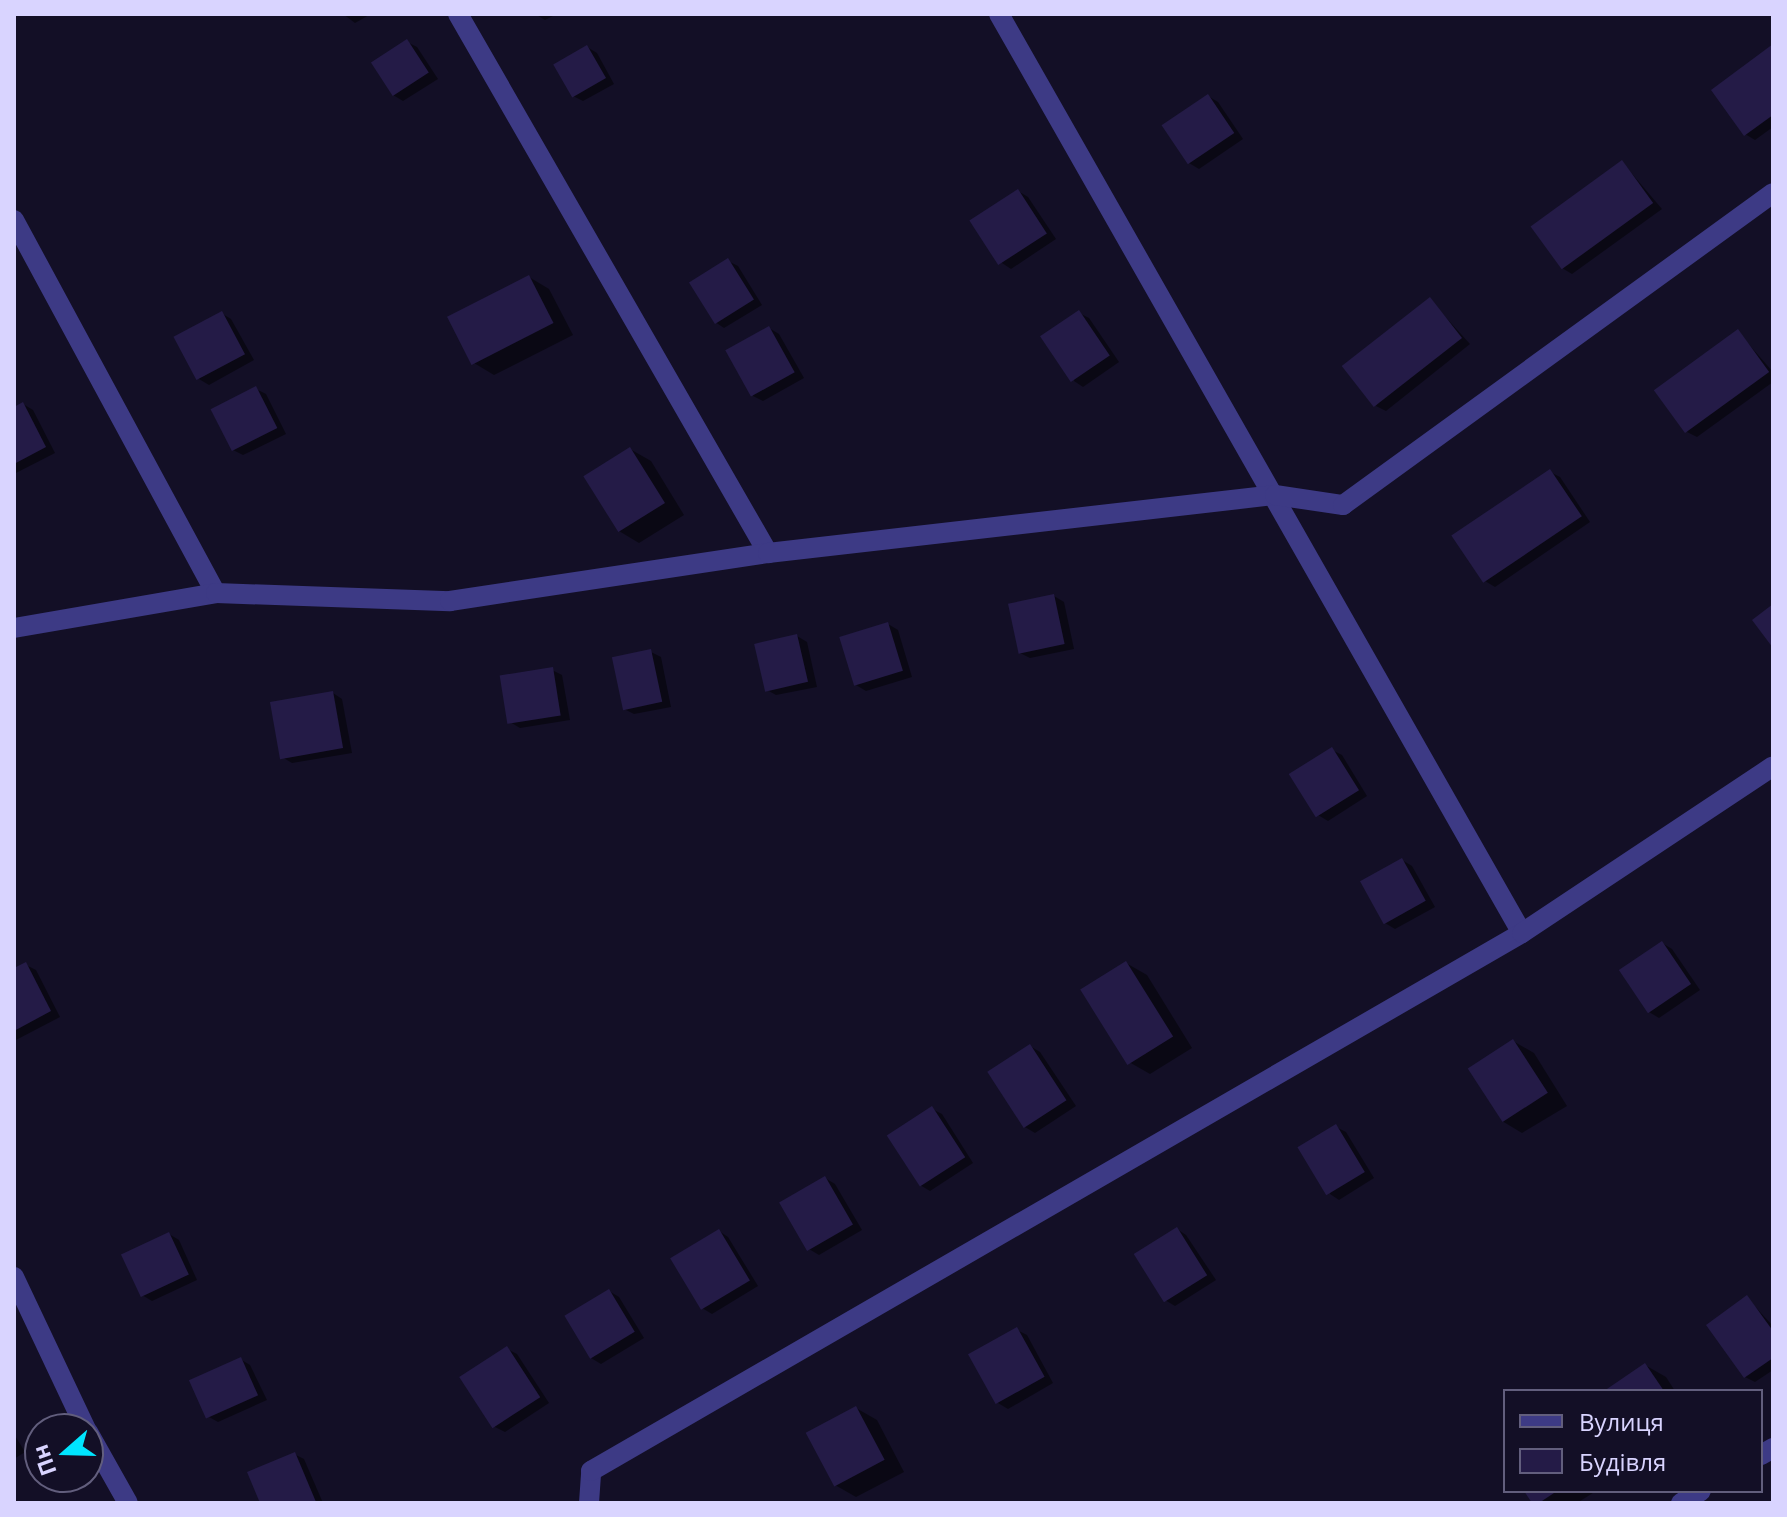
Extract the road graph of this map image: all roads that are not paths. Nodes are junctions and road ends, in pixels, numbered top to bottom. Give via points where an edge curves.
1 (458, 14) edge
2 (999, 14) edge
3 (1773, 193) edge
4 (14, 220) edge
5 (1275, 495) junction
6 (768, 553) junction
7 (216, 593) junction
8 (14, 628) edge
9 (1773, 766) edge
10 (1522, 933) junction
11 (14, 1277) edge
12 (79, 1413) edge
13 (104, 1460) edge
14 (128, 1503) edge
15 (589, 1503) edge

1 - 6 street
2 - 5 street
3 - 5 street via 1343,505
4 - 7 street
5 - 6 street
5 - 10 street
6 - 7 street via 450,601
7 - 8 street
9 - 10 street
10 - 15 street via 591,1471
11 - 12 street
13 - 14 street

